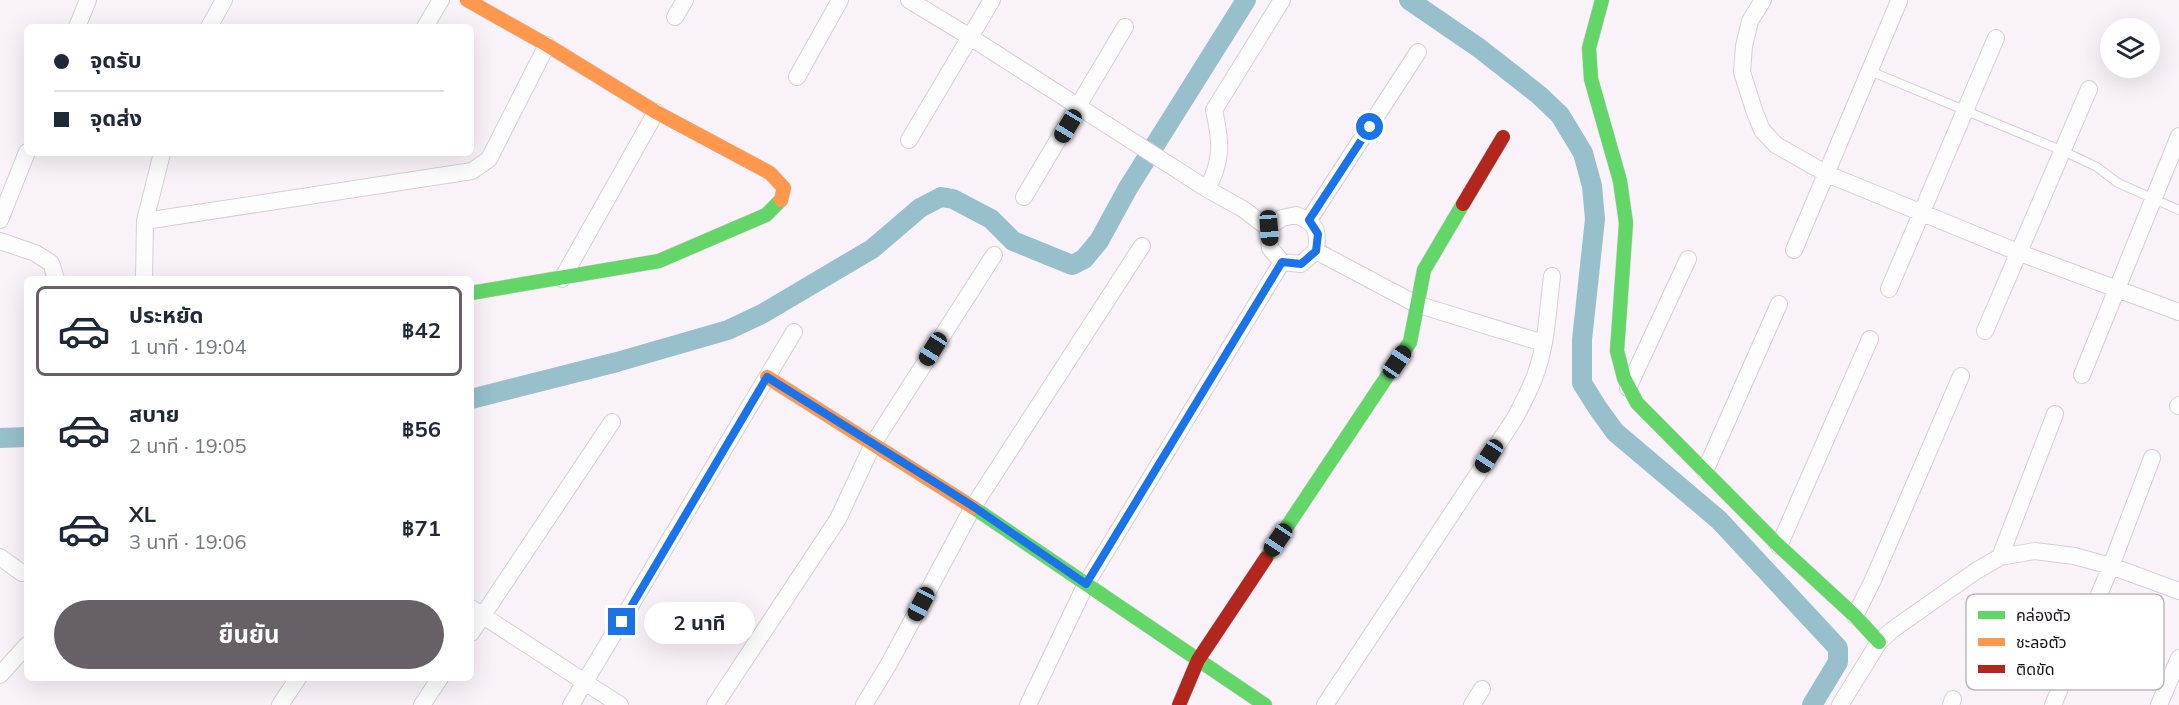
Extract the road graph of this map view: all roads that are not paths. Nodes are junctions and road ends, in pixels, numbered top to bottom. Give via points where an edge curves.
1 (88, 0) edge
2 (224, 0) edge
3 (441, 0) edge
4 (467, 0) edge
5 (685, 0) edge
6 (840, 0) edge
7 (909, 0) edge
8 (992, 0) edge
9 (1282, 0) edge
10 (1602, 0) edge
11 (1763, 0) edge
12 (1899, 1) edge
13 (675, 17) dead end
14 (78, 24) edge
15 (211, 24) edge
16 (427, 24) edge
17 (1125, 27) dead end
18 (970, 37) junction
19 (1996, 38) dead end
20 (547, 45) junction
21 (1418, 52) dead end
22 (1870, 71) junction
23 (797, 77) dead end
24 (2089, 89) dead end
25 (1078, 108) junction
26 (1965, 110) junction
27 (656, 112) junction
28 (2179, 136) edge
29 (1503, 137) dead end
30 (909, 140) dead end
31 (2063, 151) junction
32 (25, 156) edge
33 (161, 156) edge
34 (1827, 174) junction
35 (1207, 189) junction
36 (1024, 197) dead end
37 (2153, 199) junction
38 (2179, 210) edge
39 (1922, 213) junction
40 (0, 220) edge
41 (1309, 220) junction
42 (145, 221) junction
43 (1269, 228) junction
44 (0, 241) edge
45 (1142, 246) dead end
46 (1794, 250) dead end
47 (1316, 251) junction
48 (2020, 253) junction
49 (994, 255) dead end
50 (1688, 259) dead end
51 (1282, 262) junction
52 (55, 276) edge
53 (144, 276) edge
54 (1551, 276) dead end
55 (562, 279) junction
56 (2116, 289) junction
57 (1889, 290) dead end
58 (474, 293) edge
59 (1416, 304) junction
60 (1779, 304) dead end
61 (2179, 312) edge
62 (1985, 331) dead end
63 (794, 333) dead end
64 (1870, 339) dead end
65 (1543, 343) junction
66 (2082, 375) dead end
67 (1961, 376) dead end
68 (767, 377) junction
69 (1628, 388) junction
70 (2055, 414) dead end
71 (612, 422) dead end
72 (873, 444) junction
73 (2152, 458) dead end
74 (1705, 471) junction
75 (974, 507) junction
76 (1779, 546) junction
77 (0, 557) edge
78 (2000, 558) junction
79 (2110, 566) junction
80 (24, 573) edge
81 (1086, 584) junction
82 (2179, 591) edge
83 (2099, 594) edge
84 (477, 612) edge
85 (1855, 616) junction
86 (1879, 642) junction
87 (24, 648) edge
88 (2179, 658) edge
89 (1198, 660) junction
90 (0, 675) edge
91 (296, 681) edge
92 (438, 681) edge
93 (585, 683) junction
94 (1482, 689) dead end
95 (2059, 690) edge
96 (280, 705) edge
97 (422, 705) edge
98 (571, 705) edge
99 (620, 705) edge
100 (715, 705) edge
101 (864, 705) edge
102 (1028, 705) edge
103 (1179, 705) edge
104 (1265, 705) edge
105 (1325, 705) edge
106 (1472, 705) edge
107 (1840, 705) edge
108 (2053, 705) edge
109 (2159, 705) edge

1 - 14 street
2 - 15 street
3 - 16 street
4 - 20 street
5 - 13 street
6 - 23 street
7 - 18 street
8 - 18 street
9 - 35 street via 1214,110 1221,147 1216,173
10 - 69 street via 1589,48 1591,79 1620,181 1626,223 1617,351
11 - 34 street via 1750,21 1744,46 1742,72 1754,110 1762,130 1776,146
12 - 22 street
17 - 25 street
18 - 25 street
18 - 30 street
19 - 26 street
20 - 27 street
20 - 42 street via 489,159 472,171
21 - 41 street
22 - 26 lane
22 - 34 street
24 - 31 street
25 - 35 street
25 - 36 street
26 - 31 lane
26 - 39 street
27 - 55 street
27 - 55 street via 770,173 784,188 781,202 766,215 659,261
28 - 37 street
29 - 59 street via 1424,270
31 - 37 lane
31 - 48 street
32 - 40 street
33 - 42 street
34 - 39 street
34 - 46 street
35 - 43 street
37 - 38 lane
37 - 56 street
39 - 48 street
39 - 57 street
41 - 43 street via 1296,215 1282,218
41 - 47 street via 1318,234
42 - 53 street
43 - 51 street via 1270,248
44 - 52 street via 51,263
45 - 75 street
47 - 51 street via 1301,264
47 - 59 street
48 - 56 street
48 - 62 street
49 - 72 street
50 - 69 street
51 - 81 street
54 - 65 street
55 - 58 street
56 - 61 street
56 - 66 street
59 - 65 street
59 - 89 street via 1410,342
60 - 74 street
63 - 68 street
64 - 76 street
65 - 105 street via 1538,368 1515,418
67 - 85 street
68 - 72 street
68 - 93 street
69 - 74 street via 1637,403
70 - 78 street
71 - 84 street
72 - 75 street
72 - 100 street via 838,519
73 - 79 street
74 - 76 street
75 - 81 street
75 - 101 street
76 - 85 street
77 - 80 street
78 - 79 street via 2035,551
78 - 86 street via 1976,571
79 - 82 street
79 - 83 street
81 - 89 street
81 - 102 street
84 - 93 street
85 - 86 street
86 - 107 street
87 - 90 street
88 - 109 street
89 - 103 street
89 - 104 street
91 - 96 street
92 - 97 street
93 - 98 street
93 - 99 street
94 - 106 street
95 - 108 street

